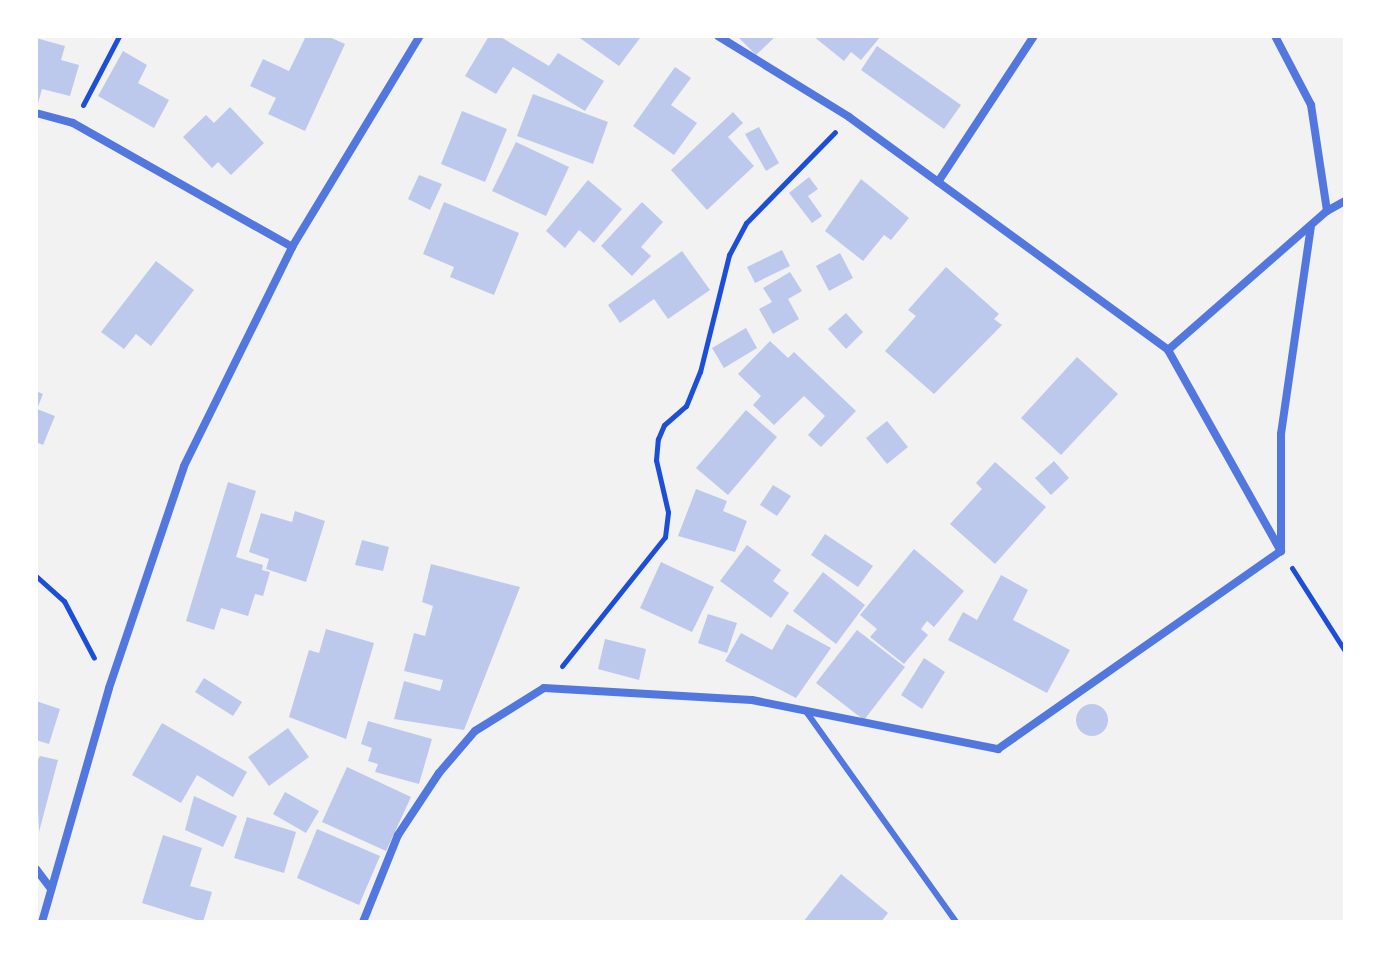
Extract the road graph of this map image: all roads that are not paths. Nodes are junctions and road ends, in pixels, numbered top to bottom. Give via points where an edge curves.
1 (420, 36) edge
2 (718, 36) edge
3 (1034, 36) edge
4 (1275, 36) edge
5 (36, 113) edge
6 (938, 182) junction
7 (1345, 201) edge
8 (1327, 211) junction
9 (1311, 227) junction
10 (292, 247) junction
11 (1168, 350) junction
12 (1281, 551) junction
13 (803, 708) junction
14 (36, 869) edge
15 (51, 889) junction
16 (42, 922) edge
17 (363, 922) edge
18 (956, 922) edge

1 - 10 street
2 - 6 street via 849,117
3 - 6 street
4 - 8 street via 1311,105
5 - 10 street via 73,123
6 - 11 street
7 - 8 street
8 - 9 street
9 - 11 street
9 - 12 street via 1282,422
10 - 15 street via 184,466 109,688
11 - 12 street
12 - 13 street via 998,749
13 - 17 street via 752,700 544,688 475,731 439,773 398,835
13 - 18 lane
14 - 15 street
15 - 16 street

